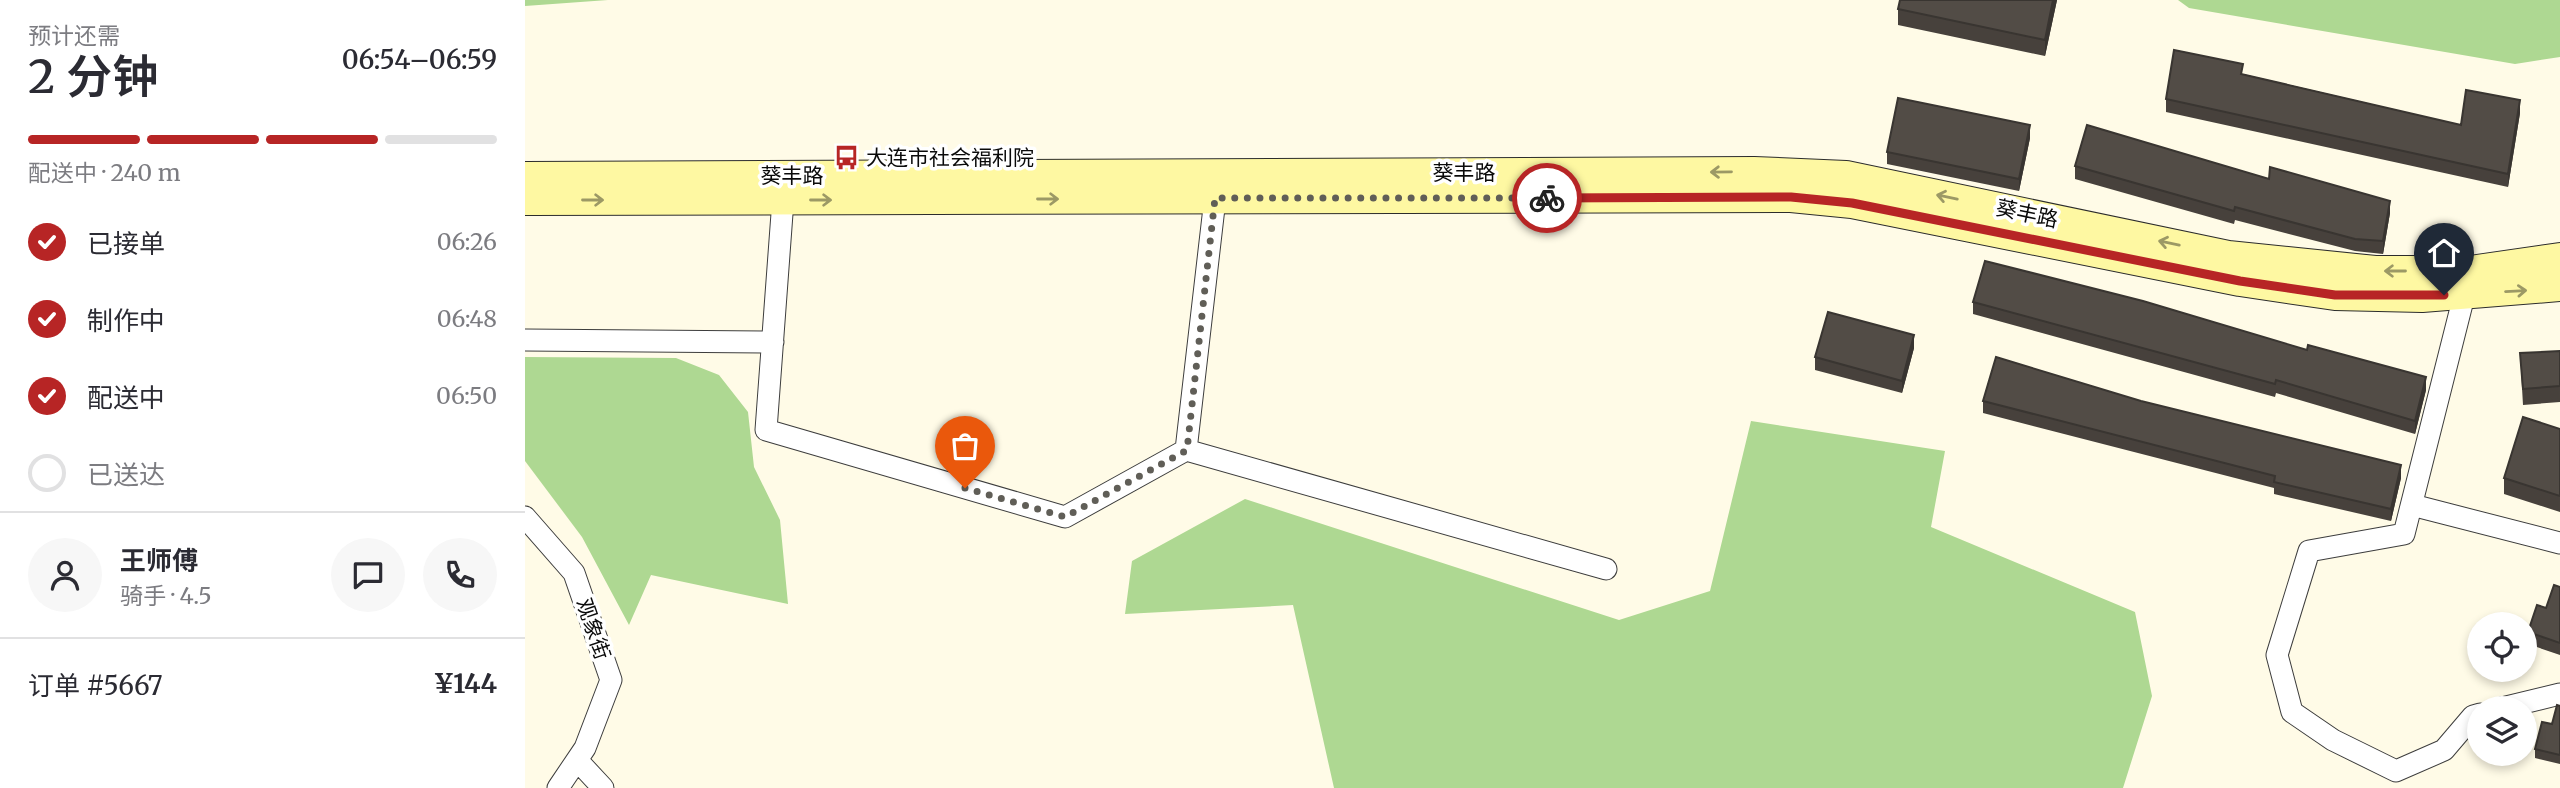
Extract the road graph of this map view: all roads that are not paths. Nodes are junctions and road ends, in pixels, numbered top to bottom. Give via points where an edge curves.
1 (525, 177) edge
2 (1215, 198) junction
3 (525, 200) edge
4 (783, 200) junction
5 (2560, 258) edge
6 (2468, 282) junction
7 (2560, 286) edge
8 (525, 340) edge
9 (773, 342) junction
10 (1187, 450) junction
11 (2412, 505) junction
12 (525, 517) edge
13 (2560, 543) edge
14 (1606, 569) dead end
15 (2560, 694) edge
16 (2537, 700) edge
17 (2467, 723) edge
18 (577, 760) junction
19 (558, 788) edge
20 (603, 788) edge

6 -> 1 main road, 葵丰路 via 2228,256 1833,175
4 -> 2 main road, 葵丰路
2 - 6 main road, 葵丰路 via 1791,197 1865,205 2240,281 2335,295 2422,296
2 - 10 street
3 -> 4 main road, 葵丰路
4 - 9 street
5 - 6 main road, 葵丰路
6 -> 7 main road, 葵丰路
6 - 11 street
8 - 9 street
9 - 10 street via 766,430 1065,517
10 - 14 street
11 - 13 street
11 - 17 street via 2404,534 2309,551 2277,655 2292,712 2333,740 2396,771 2444,750
12 - 18 street, 观象街 via 574,573 611,680
15 - 16 street
18 - 19 street, 观象街
18 - 20 street

